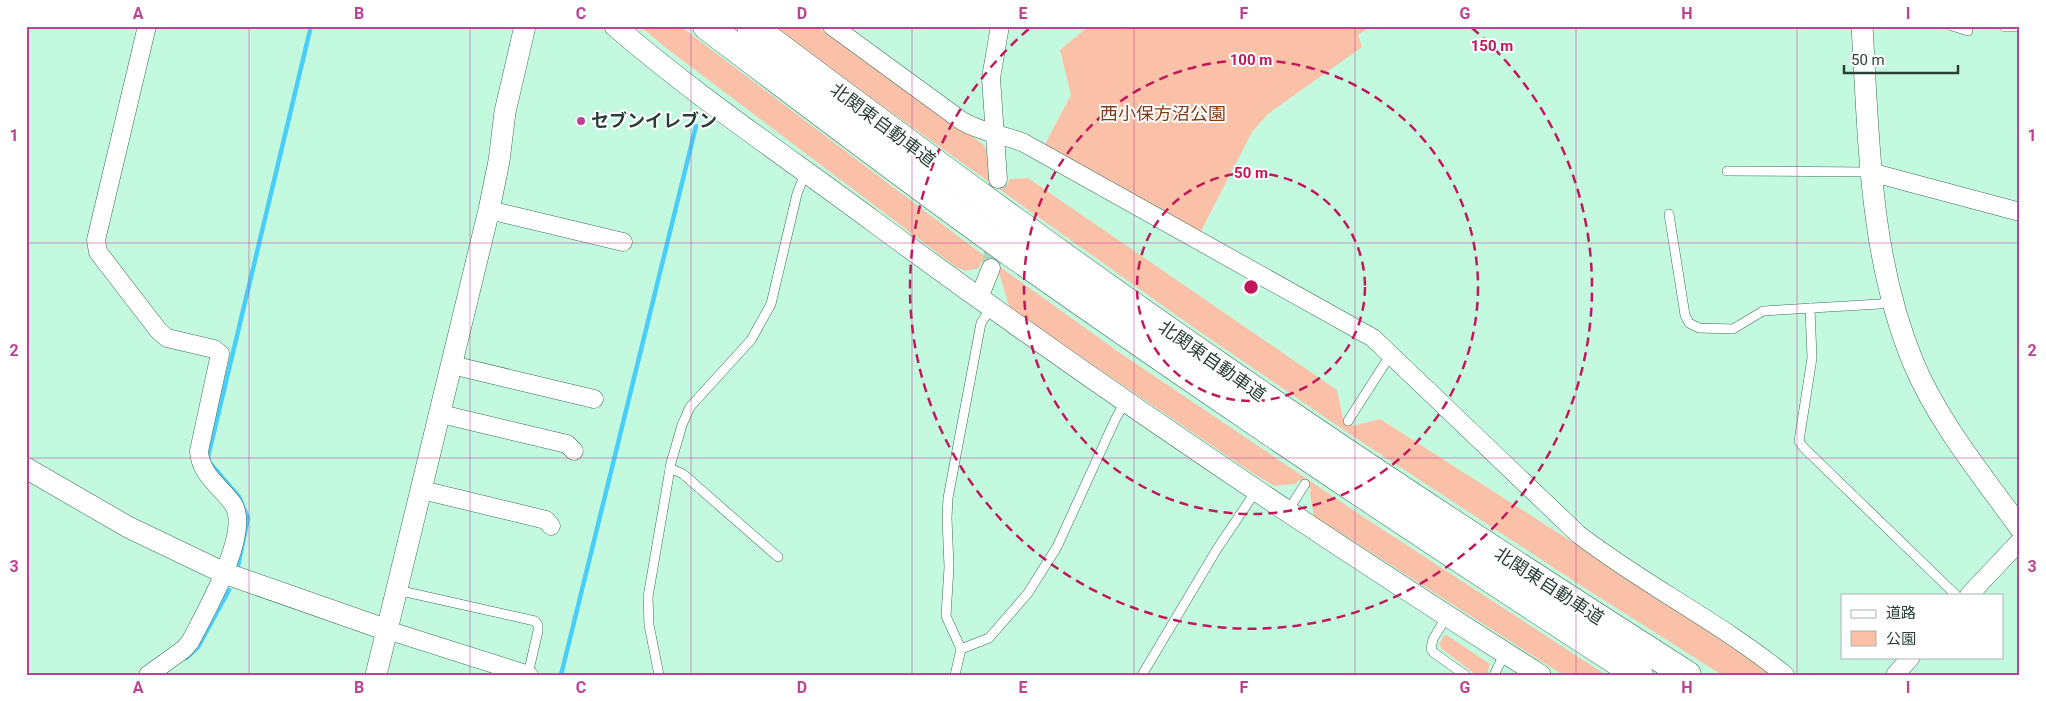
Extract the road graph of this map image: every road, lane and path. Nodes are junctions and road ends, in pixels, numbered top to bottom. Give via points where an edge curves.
1 (147, 26) edge
2 (525, 26) edge
3 (615, 26) edge
4 (707, 26) edge
5 (751, 26) edge
6 (832, 26) edge
7 (1000, 26) edge
8 (1862, 26) edge
9 (1952, 26) edge
10 (2005, 26) edge
11 (2020, 26) edge
12 (1968, 31) dead end
13 (994, 134) junction
14 (1727, 171) dead end
15 (1870, 172) junction
16 (808, 173) junction
17 (998, 180) tunnel mouth
18 (489, 210) junction
19 (2020, 212) edge
20 (1669, 214) dead end
21 (622, 242) dead end
22 (991, 268) tunnel mouth
23 (1892, 300) junction
24 (983, 302) junction
25 (1810, 308) junction
26 (1392, 354) junction
27 (452, 365) junction
28 (594, 399) dead end
29 (1125, 402) junction
30 (441, 414) junction
31 (1348, 421) dead end
32 (574, 452) dead end
33 (26, 468) edge
34 (670, 468) junction
35 (1305, 484) dead end
36 (422, 490) junction
37 (1256, 491) junction
38 (1287, 512) junction
39 (551, 526) dead end
40 (2020, 528) edge
41 (2020, 541) edge
42 (778, 557) dead end
43 (224, 573) junction
44 (397, 590) junction
45 (1955, 594) edge
46 (1970, 594) edge
47 (1447, 616) junction
48 (387, 630) junction
49 (961, 649) junction
50 (1505, 653) junction
51 (1910, 658) edge
52 (524, 674) edge
53 (148, 675) edge
54 (376, 675) edge
55 (659, 675) edge
56 (954, 675) edge
57 (1142, 675) edge
58 (1465, 675) edge
59 (1494, 675) edge
60 (1540, 675) edge
61 (1639, 675) edge
62 (1687, 675) edge
63 (1786, 675) edge
64 (1895, 675) edge

1 - 43 street via 96,240 98,252 158,330 167,338 214,349 220,354 199,451 205,471 237,513 238,528
2 - 18 street via 505,112
3 - 16 street via 676,77
4 - 61 highway, 北関東自動車道 via 920,186 1162,358 1374,503
5 - 62 highway, 北関東自動車道 via 1013,221 1220,367
6 - 13 street via 962,121 977,130
7 - 13 street via 991,68
8 - 15 street
9 - 12 lane
10 - 11 lane
13 - 17 street
13 - 26 street via 1024,143 1175,226 1360,330
14 - 15 lane
15 - 19 street
15 - 23 street via 1876,226
16 - 24 street
16 - 34 lane via 797,194 771,304 751,340 690,407
18 - 21 street
18 - 27 street
20 - 25 lane via 1686,315 1692,326 1732,329 1763,311
22 - 24 street via 983,288
23 - 25 lane via 1880,304
23 - 40 street via 1914,363 1942,417
24 - 29 street
24 - 49 lane via 948,498 946,616
25 - 45 lane via 1812,358 1799,441
26 - 31 lane
26 - 63 street via 1600,552
27 - 28 street
27 - 30 street
29 - 37 street
29 - 49 lane via 1057,547 1028,593 989,638
30 - 32 street via 567,444
30 - 36 street
33 - 43 street via 128,527
34 - 42 lane via 683,474
34 - 55 lane via 648,597 650,632
35 - 38 lane
36 - 39 street via 546,520
36 - 44 street
37 - 38 street
37 - 57 lane via 1217,549
38 - 47 street
41 - 46 street
43 - 48 street
43 - 53 street via 187,646
44 - 48 street
44 - 52 lane via 535,621 538,631
47 - 50 street
47 - 58 lane via 1433,639 1431,649
48 - 52 street
48 - 54 street
49 - 56 lane
50 - 59 lane
50 - 60 street
51 - 64 street

